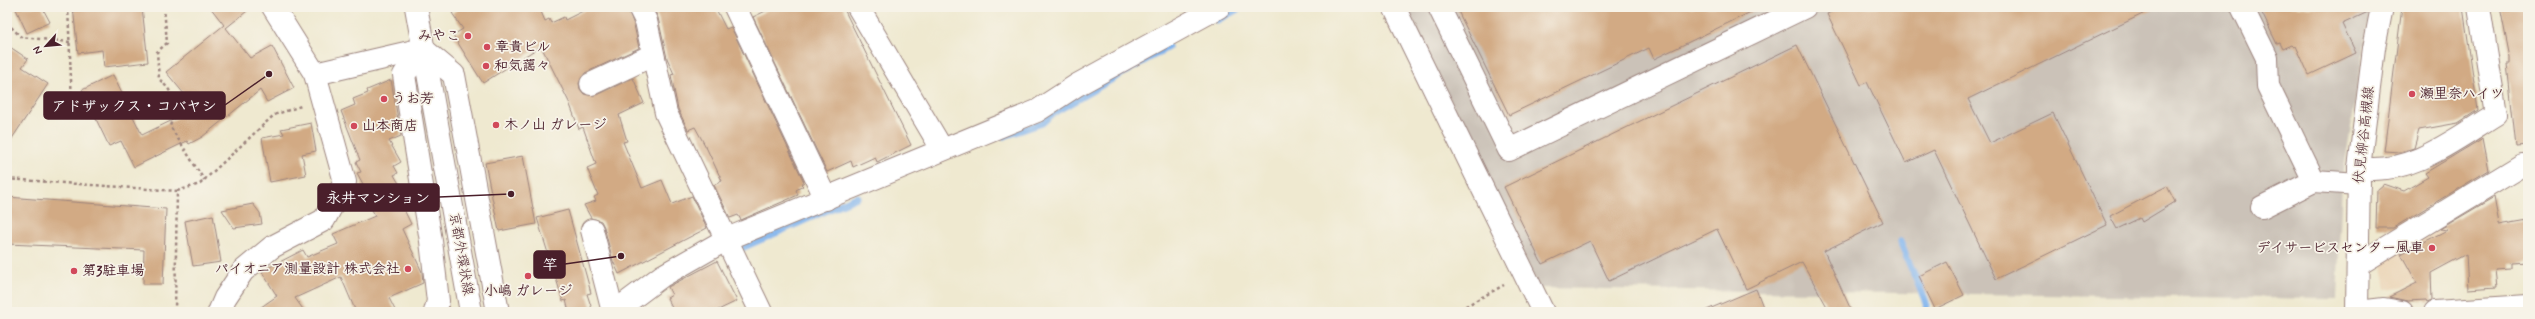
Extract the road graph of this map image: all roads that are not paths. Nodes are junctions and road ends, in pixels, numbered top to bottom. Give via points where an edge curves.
1 (273, 7) edge
2 (416, 7) edge
3 (639, 7) edge
4 (735, 7) edge
5 (858, 7) edge
6 (1220, 7) edge
7 (1394, 7) edge
8 (1439, 7) edge
9 (1805, 7) edge
10 (2242, 7) edge
11 (2382, 7) edge
12 (2480, 7) edge
13 (424, 49) junction
14 (652, 55) junction
15 (315, 74) junction
16 (591, 84) dead end
17 (942, 149) junction
18 (2522, 165) dead end
19 (2359, 176) junction
20 (2314, 181) junction
21 (826, 199) junction
22 (2262, 207) dead end
23 (592, 230) dead end
24 (727, 239) junction
25 (2359, 264) junction
26 (2528, 306) edge
27 (220, 312) edge
28 (435, 312) edge
29 (471, 312) edge
30 (498, 312) edge
31 (613, 312) edge
32 (761, 312) edge
33 (1543, 312) edge
34 (2364, 312) edge
35 (2402, 312) edge
36 (2435, 312) edge

1 - 15 street
2 - 13 street, 京都外環状線
3 - 14 street via 646,21
4 - 21 street
5 - 17 street
6 - 17 street via 1077,85 1037,111
7 - 33 street
8 - 9 street via 1509,150
10 - 20 street via 2267,58 2268,86
11 - 19 street, 伏見柳谷高槻線 via 2374,48
12 - 19 street via 2496,114 2417,161 2378,169
13 - 15 street
13 - 28 street via 404,75 431,240 438,301
13 - 29 street, 京都外環状線
13 - 30 street via 454,75
14 - 16 street
14 - 24 street via 666,113
15 - 27 street via 345,182 324,220 272,247 243,271 225,298
17 - 21 street
18 - 25 street
19 - 20 street
19 - 25 street, 伏見柳谷高槻線
20 - 22 street
21 - 24 street
23 - 31 street
24 - 31 street via 662,276
24 - 32 street
25 - 34 street, 伏見柳谷高槻線
26 - 36 street
34 - 35 street via 2384,309

